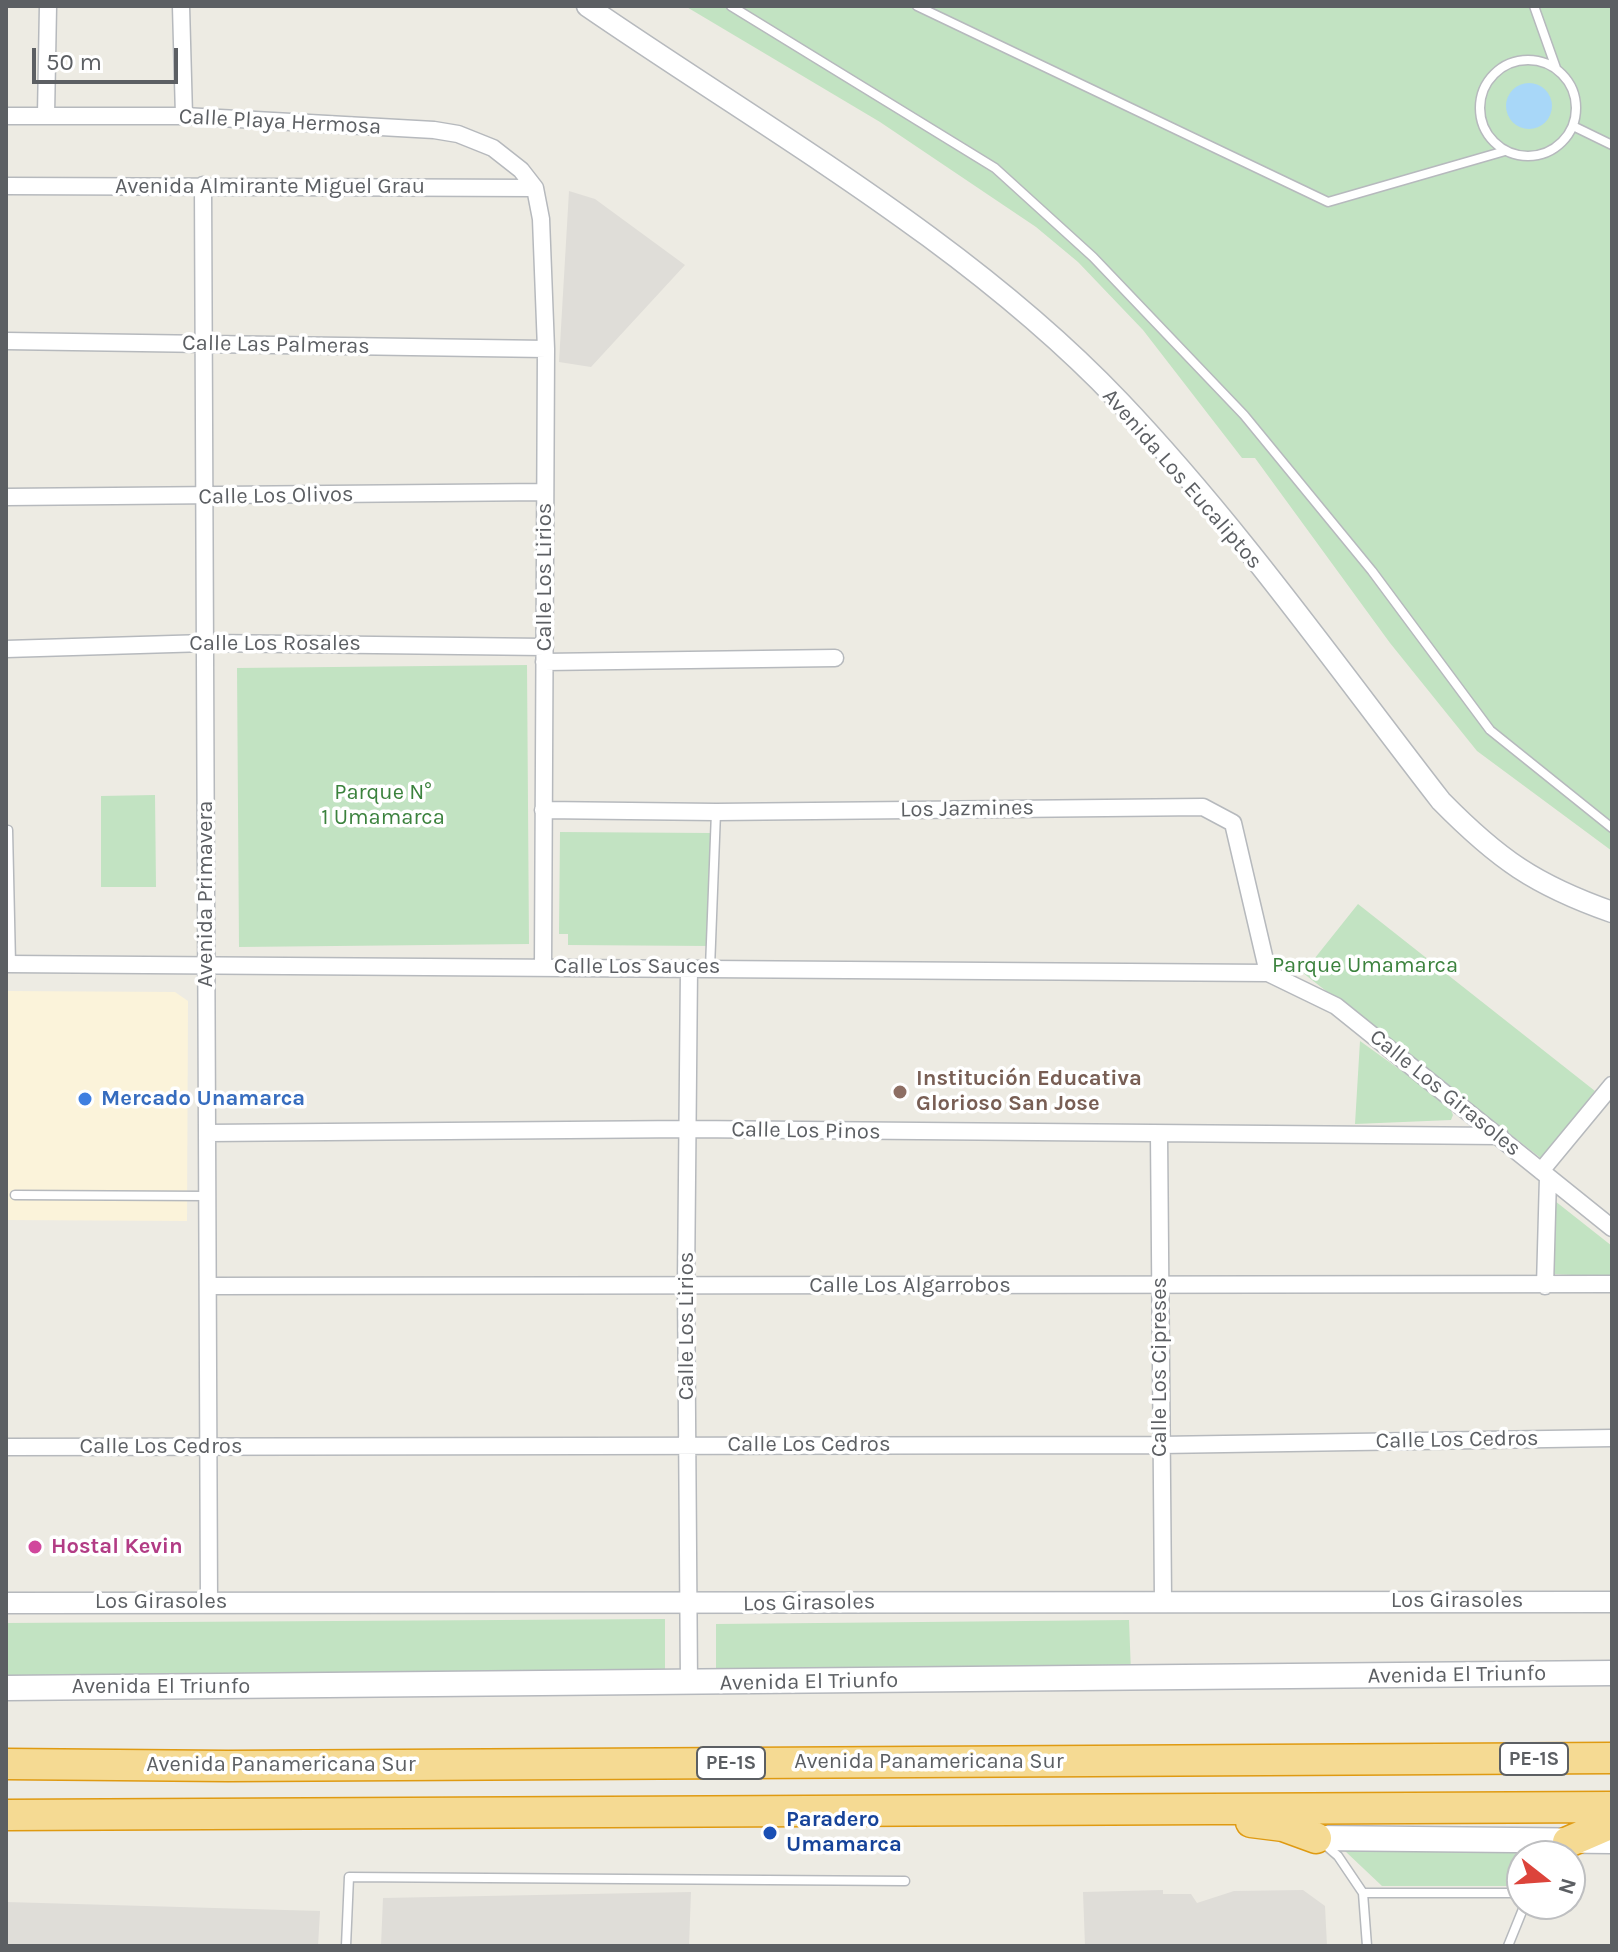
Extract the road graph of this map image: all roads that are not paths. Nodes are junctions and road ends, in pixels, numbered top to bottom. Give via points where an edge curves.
1 (48, 6) edge
2 (181, 6) edge
3 (587, 6) edge
4 (731, 6) edge
5 (917, 6) edge
6 (1534, 6) edge
7 (1556, 68) junction
8 (46, 115) junction
9 (6, 116) edge
10 (184, 116) junction
11 (1573, 126) junction
12 (1612, 145) edge
13 (1505, 151) junction
14 (203, 185) junction
15 (6, 186) edge
16 (535, 188) junction
17 (6, 341) edge
18 (204, 344) junction
19 (546, 349) junction
20 (545, 492) junction
21 (6, 497) edge
22 (204, 498) junction
23 (206, 643) junction
24 (6, 649) edge
25 (544, 654) junction
26 (835, 658) dead end
27 (543, 810) junction
28 (716, 812) junction
29 (1612, 828) edge
30 (8, 830) dead end
31 (1612, 912) edge
32 (8, 964) edge
33 (543, 967) junction
34 (207, 968) junction
35 (689, 968) junction
36 (710, 968) junction
37 (1268, 973) junction
38 (1612, 1085) edge
39 (688, 1129) junction
40 (207, 1133) junction
41 (1159, 1134) junction
42 (1500, 1136) junction
43 (1545, 1174) junction
44 (15, 1195) dead end
45 (207, 1196) junction
46 (1612, 1228) edge
47 (686, 1284) junction
48 (1612, 1284) edge
49 (208, 1286) junction
50 (1545, 1286) junction
51 (1160, 1287) junction
52 (1612, 1438) edge
53 (1160, 1445) junction
54 (208, 1446) junction
55 (688, 1446) junction
56 (6, 1447) edge
57 (1163, 1600) junction
58 (209, 1602) junction
59 (1612, 1602) edge
60 (6, 1603) edge
61 (688, 1604) junction
62 (1612, 1673) edge
63 (689, 1684) junction
64 (6, 1688) edge
65 (1612, 1749) edge
66 (1612, 1758) edge
67 (1456, 1760) junction
68 (6, 1761) edge
69 (1612, 1807) edge
70 (1141, 1810) junction
71 (6, 1815) edge
72 (1612, 1823) edge
73 (1316, 1838) junction
74 (1576, 1840) edge
75 (1612, 1841) edge
76 (1506, 1843) edge
77 (1586, 1843) edge
78 (905, 1881) dead end
79 (1363, 1893) junction
80 (1506, 1893) edge
81 (1519, 1920) edge
82 (346, 1946) edge
83 (1367, 1946) edge
84 (1508, 1946) edge

1 - 8 street
2 - 10 street
3 - 31 street, Avenida Los Eucaliptos via 899,217 1015,305 1119,401 1237,539 1441,801 1530,878
4 - 29 lane via 995,168 1093,257 1244,415 1372,571 1490,730
5 - 13 lane via 1328,202
6 - 7 lane
7 - 11 lane via 1574,94
7 - 13 lane via 1526,59 1510,62 1486,82 1480,97 1483,129
8 - 9 street, Calle Playa Hermosa
8 - 10 street, Calle Playa Hermosa
10 - 16 street, Calle Playa Hermosa via 458,134 493,148
11 - 12 lane
11 - 13 lane via 1552,150 1529,156
14 - 15 street, Avenida Almirante Miguel Grau
14 - 16 street, Avenida Almirante Miguel Grau
14 - 18 street, Avenida Primavera
16 - 19 street, Calle Los Lirios
17 - 18 street, Calle Las Palmeras
18 - 19 street, Calle Las Palmeras
18 - 22 street, Avenida Primavera
19 - 20 street, Calle Los Lirios
20 - 22 street, Calle Los Olivos
20 - 25 street, Calle Los Lirios
21 - 22 street, Calle Los Olivos
22 - 23 street, Avenida Primavera
23 - 24 street, Calle Los Rosales
23 - 25 street, Calle Los Rosales
23 - 34 street, Avenida Primavera
25 - 26 street, Calle Los Rosales
25 - 27 street, Calle Los Lirios
27 - 28 street, Los Jazmines
27 - 33 street, Calle Los Lirios
28 - 36 lane
28 - 37 street, Los Jazmines via 1203,807 1233,823
30 - 32 lane
32 - 34 street, Calle Los Sauces
33 - 34 street, Calle Los Sauces
33 - 35 street, Calle Los Sauces
34 - 40 street, Avenida Primavera
35 - 36 street, Calle Los Sauces
35 - 39 street, Calle Los Lirios
36 - 37 street, Calle Los Sauces
37 - 42 street, Calle Los Girasoles via 1336,1006
38 - 43 street
39 - 40 street, Calle Los Pinos
39 - 41 street, Calle Los Pinos
39 - 47 street, Calle Los Lirios
40 - 45 street, Avenida Primavera
41 - 42 street, Calle Los Pinos
41 - 51 street, Calle Los Cipreses
42 - 43 street, Calle Los Girasoles
43 - 46 street, Calle Los Girasoles
43 - 50 street
44 - 45 lane
45 - 49 street, Avenida Primavera
47 - 49 street, Calle Los Algarrobos
47 - 51 street, Calle Los Algarrobos
47 - 55 street, Calle Los Lirios
48 - 50 street, Calle Los Algarrobos
49 - 54 street, Avenida Primavera
50 - 51 street, Calle Los Algarrobos
51 - 53 street, Calle Los Cipreses
52 - 53 street, Calle Los Cedros
53 - 55 street, Calle Los Cedros
53 - 57 street, Calle Los Cipreses
54 - 55 street, Calle Los Cedros
54 - 56 street, Calle Los Cedros
54 - 58 street, Avenida Primavera
55 - 61 street, Calle Los Lirios
57 - 59 street, Los Girasoles
57 - 61 street, Los Girasoles
58 - 60 street, Los Girasoles
58 - 61 street, Los Girasoles
61 - 63 street, Calle Los Lirios
62 - 63 main road, Avenida El Triunfo
63 - 64 main road, Avenida El Triunfo
65 - 67 lane
66 - 67 highway, Avenida Panamericana Sur / PE-1S
67 - 68 highway, Avenida Panamericana Sur / PE-1S via 243,1766
69 - 70 highway, PE-1S
70 - 71 highway, PE-1S
70 - 73 highway via 1283,1826
72 - 74 highway
73 - 76 main road
73 - 79 lane via 1338,1856
75 - 77 main road
78 - 82 lane via 349,1877
79 - 80 lane
79 - 83 lane
81 - 84 lane

